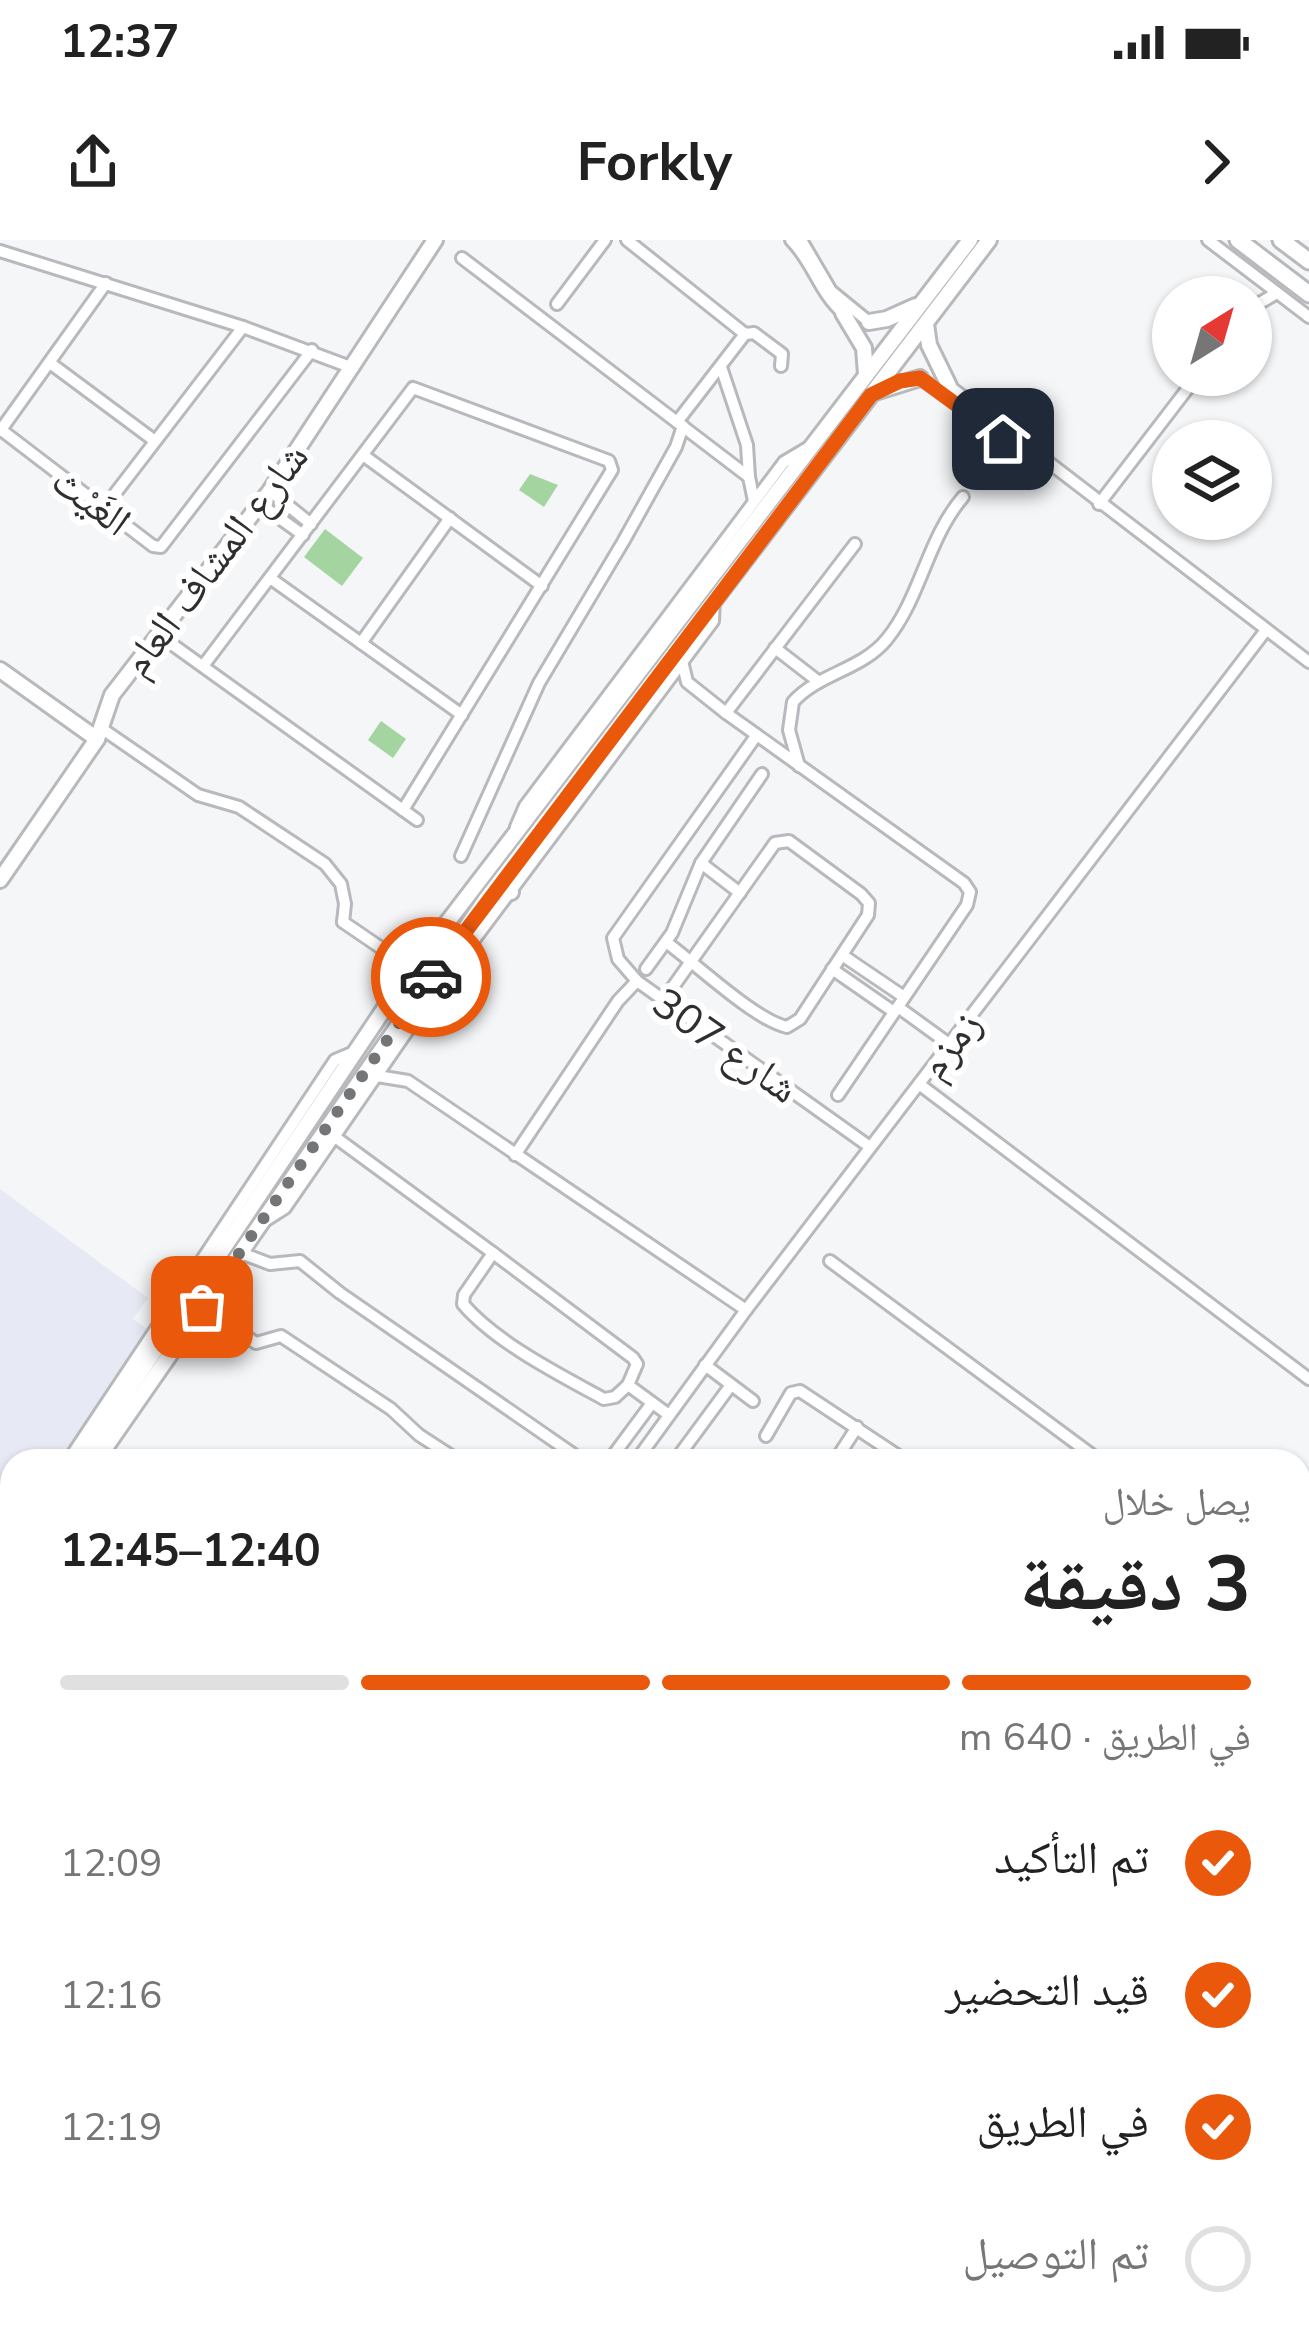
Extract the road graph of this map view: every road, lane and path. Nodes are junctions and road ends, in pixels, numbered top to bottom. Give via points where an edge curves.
1 (435, 240) edge
2 (605, 240) edge
3 (627, 240) edge
4 (791, 240) edge
5 (801, 240) edge
6 (970, 240) edge
7 (989, 240) edge
8 (1208, 240) edge
9 (1238, 240) edge
10 (1282, 243) edge
11 (0, 251) edge
12 (462, 258) dead end
13 (1309, 261) edge
14 (1253, 275) joint
15 (106, 283) junction
16 (1277, 293) junction
17 (1309, 294) edge
18 (1272, 296) edge
19 (926, 301) junction
20 (557, 304) dead end
21 (843, 313) joint
22 (1309, 317) edge
23 (869, 322) joint
24 (926, 324) junction
25 (243, 328) junction
26 (745, 334) junction
27 (311, 350) junction
28 (50, 363) junction
29 (781, 366) dead end
30 (721, 367) junction
31 (353, 368) junction
32 (866, 375) junction
33 (920, 378) joint
34 (949, 386) joint
35 (871, 395) junction
36 (1182, 396) edge
37 (680, 424) junction
38 (0, 430) edge
39 (155, 441) junction
40 (814, 445) junction
41 (363, 455) junction
42 (1052, 468) junction
43 (774, 475) junction
44 (749, 477) junction
45 (963, 497) dead end
46 (265, 498) junction
47 (754, 501) junction
48 (1100, 504) junction
49 (104, 508) junction
50 (450, 518) junction
51 (740, 521) junction
52 (307, 530) junction
53 (855, 544) dead end
54 (735, 548) junction
55 (270, 578) junction
56 (542, 586) junction
57 (714, 599) junction
58 (1266, 629) junction
59 (159, 635) junction
60 (361, 643) junction
61 (775, 648) junction
62 (682, 661) junction
63 (1309, 662) edge
64 (203, 666) junction
65 (0, 670) edge
66 (687, 682) junction
67 (819, 682) junction
68 (663, 687) junction
69 (726, 713) junction
70 (462, 715) junction
71 (99, 733) junction
72 (756, 736) junction
73 (800, 769) junction
74 (762, 774) dead end
75 (403, 810) junction
76 (417, 820) dead end
77 (513, 838) junction
78 (460, 856) dead end
79 (701, 863) junction
80 (0, 880) edge
81 (511, 892) junction
82 (740, 892) junction
83 (486, 899) junction
84 (444, 927) junction
85 (666, 942) junction
86 (387, 955) junction
87 (842, 955) junction
88 (692, 961) junction
89 (646, 969) dead end
90 (832, 969) junction
91 (410, 972) junction
92 (637, 982) junction
93 (391, 1000) junction
94 (663, 1001) junction
95 (898, 1006) junction
96 (949, 1044) junction
97 (395, 1050) junction
98 (354, 1052) junction
99 (377, 1076) junction
100 (408, 1081) junction
101 (919, 1084) junction
102 (838, 1095) dead end
103 (334, 1137) junction
104 (870, 1148) junction
105 (515, 1155) junction
106 (263, 1222) junction
107 (252, 1237) junction
108 (241, 1253) junction
109 (493, 1253) junction
110 (263, 1261) junction
111 (830, 1261) dead end
112 (202, 1307) junction
113 (746, 1310) junction
114 (705, 1365) junction
115 (1309, 1379) edge
116 (628, 1385) junction
117 (731, 1385) junction
118 (752, 1401) dead end
119 (652, 1403) junction
120 (669, 1415) junction
121 (857, 1427) junction
122 (766, 1436) dead end
123 (76, 1449) edge
124 (89, 1449) edge
125 (104, 1449) edge
126 (441, 1449) edge
127 (566, 1449) edge
128 (618, 1449) edge
129 (645, 1449) edge
130 (684, 1449) edge
131 (843, 1449) edge
132 (889, 1449) edge
133 (1084, 1449) edge

1 - 31 street, شارع المشاف العام
2 - 20 street
3 - 26 street
4 - 21 street
5 - 23 street via 831,291
6 - 19 street
7 - 24 street
8 - 14 street
9 - 17 main road
10 - 13 main road
11 - 15 street
12 - 37 street
14 - 16 street
15 - 25 street
15 - 28 street
16 - 18 street
16 - 22 street
19 - 23 street
19 - 32 street
21 - 32 street via 864,348
24 - 34 street
24 - 35 street
25 - 27 street
25 - 39 street
26 - 29 street via 782,354
26 - 30 street
27 - 31 street
27 - 49 street, الغَيْث via 164,545 153,546
28 - 38 street
28 - 39 street
30 - 37 street
30 - 44 street
31 - 46 street, شارع المشاف العام
32 - 40 street
33 - 35 street
33 - 42 street
34 - 42 street
35 - 57 street
36 - 48 street
37 - 44 street
37 - 78 street via 644,504 539,683
38 - 49 street, الغَيْث
39 - 49 street
40 - 43 street
40 - 54 street
41 - 50 street
41 - 52 street
41 - 56 street via 413,388 612,465
42 - 48 street
43 - 44 street
43 - 47 street
44 - 47 street
45 - 67 street via 887,638
46 - 52 street
46 - 59 street, شارع المشاف العام
47 - 51 street
48 - 58 street
50 - 56 street
50 - 60 street
51 - 54 street
51 - 77 street via 525,806
52 - 55 street
53 - 61 street
54 - 77 street
55 - 60 street
55 - 64 street
56 - 70 street
57 - 62 street via 713,622
57 - 83 street
58 - 63 street
58 - 96 street, زمزم
59 - 64 street
59 - 71 street, شارع المشاف العام via 112,695
60 - 70 street
61 - 67 street
61 - 69 street
62 - 66 street
62 - 68 street
64 - 75 street
65 - 71 street
66 - 68 street
66 - 69 street
67 - 73 street via 789,710
68 - 81 street
69 - 72 street
70 - 75 street
71 - 80 street, شارع المشاف العام
71 - 86 street via 198,795 239,807 325,864 344,894 344,922
72 - 73 street
72 - 92 street via 613,938
73 - 95 street, شارع 307 via 964,883 970,895
74 - 79 street
75 - 76 street
77 - 84 street
79 - 82 street
79 - 85 street
81 - 83 street
81 - 97 street
82 - 87 street via 773,847 789,841 866,898 868,915
82 - 88 street
83 - 106 street
84 - 86 street
84 - 91 street
85 - 88 street
85 - 89 street
86 - 91 street
86 - 93 street
87 - 90 street
87 - 95 street
88 - 90 street via 787,1027
88 - 94 street
90 - 95 street
91 - 93 street
92 - 94 street, شارع 307
92 - 105 street, شارع 307
93 - 98 street
94 - 104 street, شارع 307
95 - 96 street
95 - 102 street, شارع 307
96 - 101 street, زمزم
97 - 99 street
97 - 100 street
98 - 123 street via 335,1060
98 - 124 street
99 - 100 street
99 - 103 street
100 - 105 street
101 - 104 street, زمزم
101 - 115 street
103 - 106 street via 286,1208
103 - 109 street
104 - 113 street, زمزم
105 - 113 street
106 - 107 street
107 - 108 street
107 - 110 street
108 - 110 street
108 - 112 street
109 - 116 street via 633,1358
109 - 116 street via 464,1294 470,1313 604,1399
110 - 127 street via 304,1263
111 - 133 street
112 - 125 street
112 - 126 street via 256,1343 281,1336
113 - 114 street, زمزم
114 - 117 street
114 - 120 street, زمزم
116 - 119 street
117 - 118 street
117 - 130 street
119 - 120 street
119 - 128 street
120 - 129 street, زمزم
121 - 122 street via 795,1391
121 - 131 street
121 - 132 street

